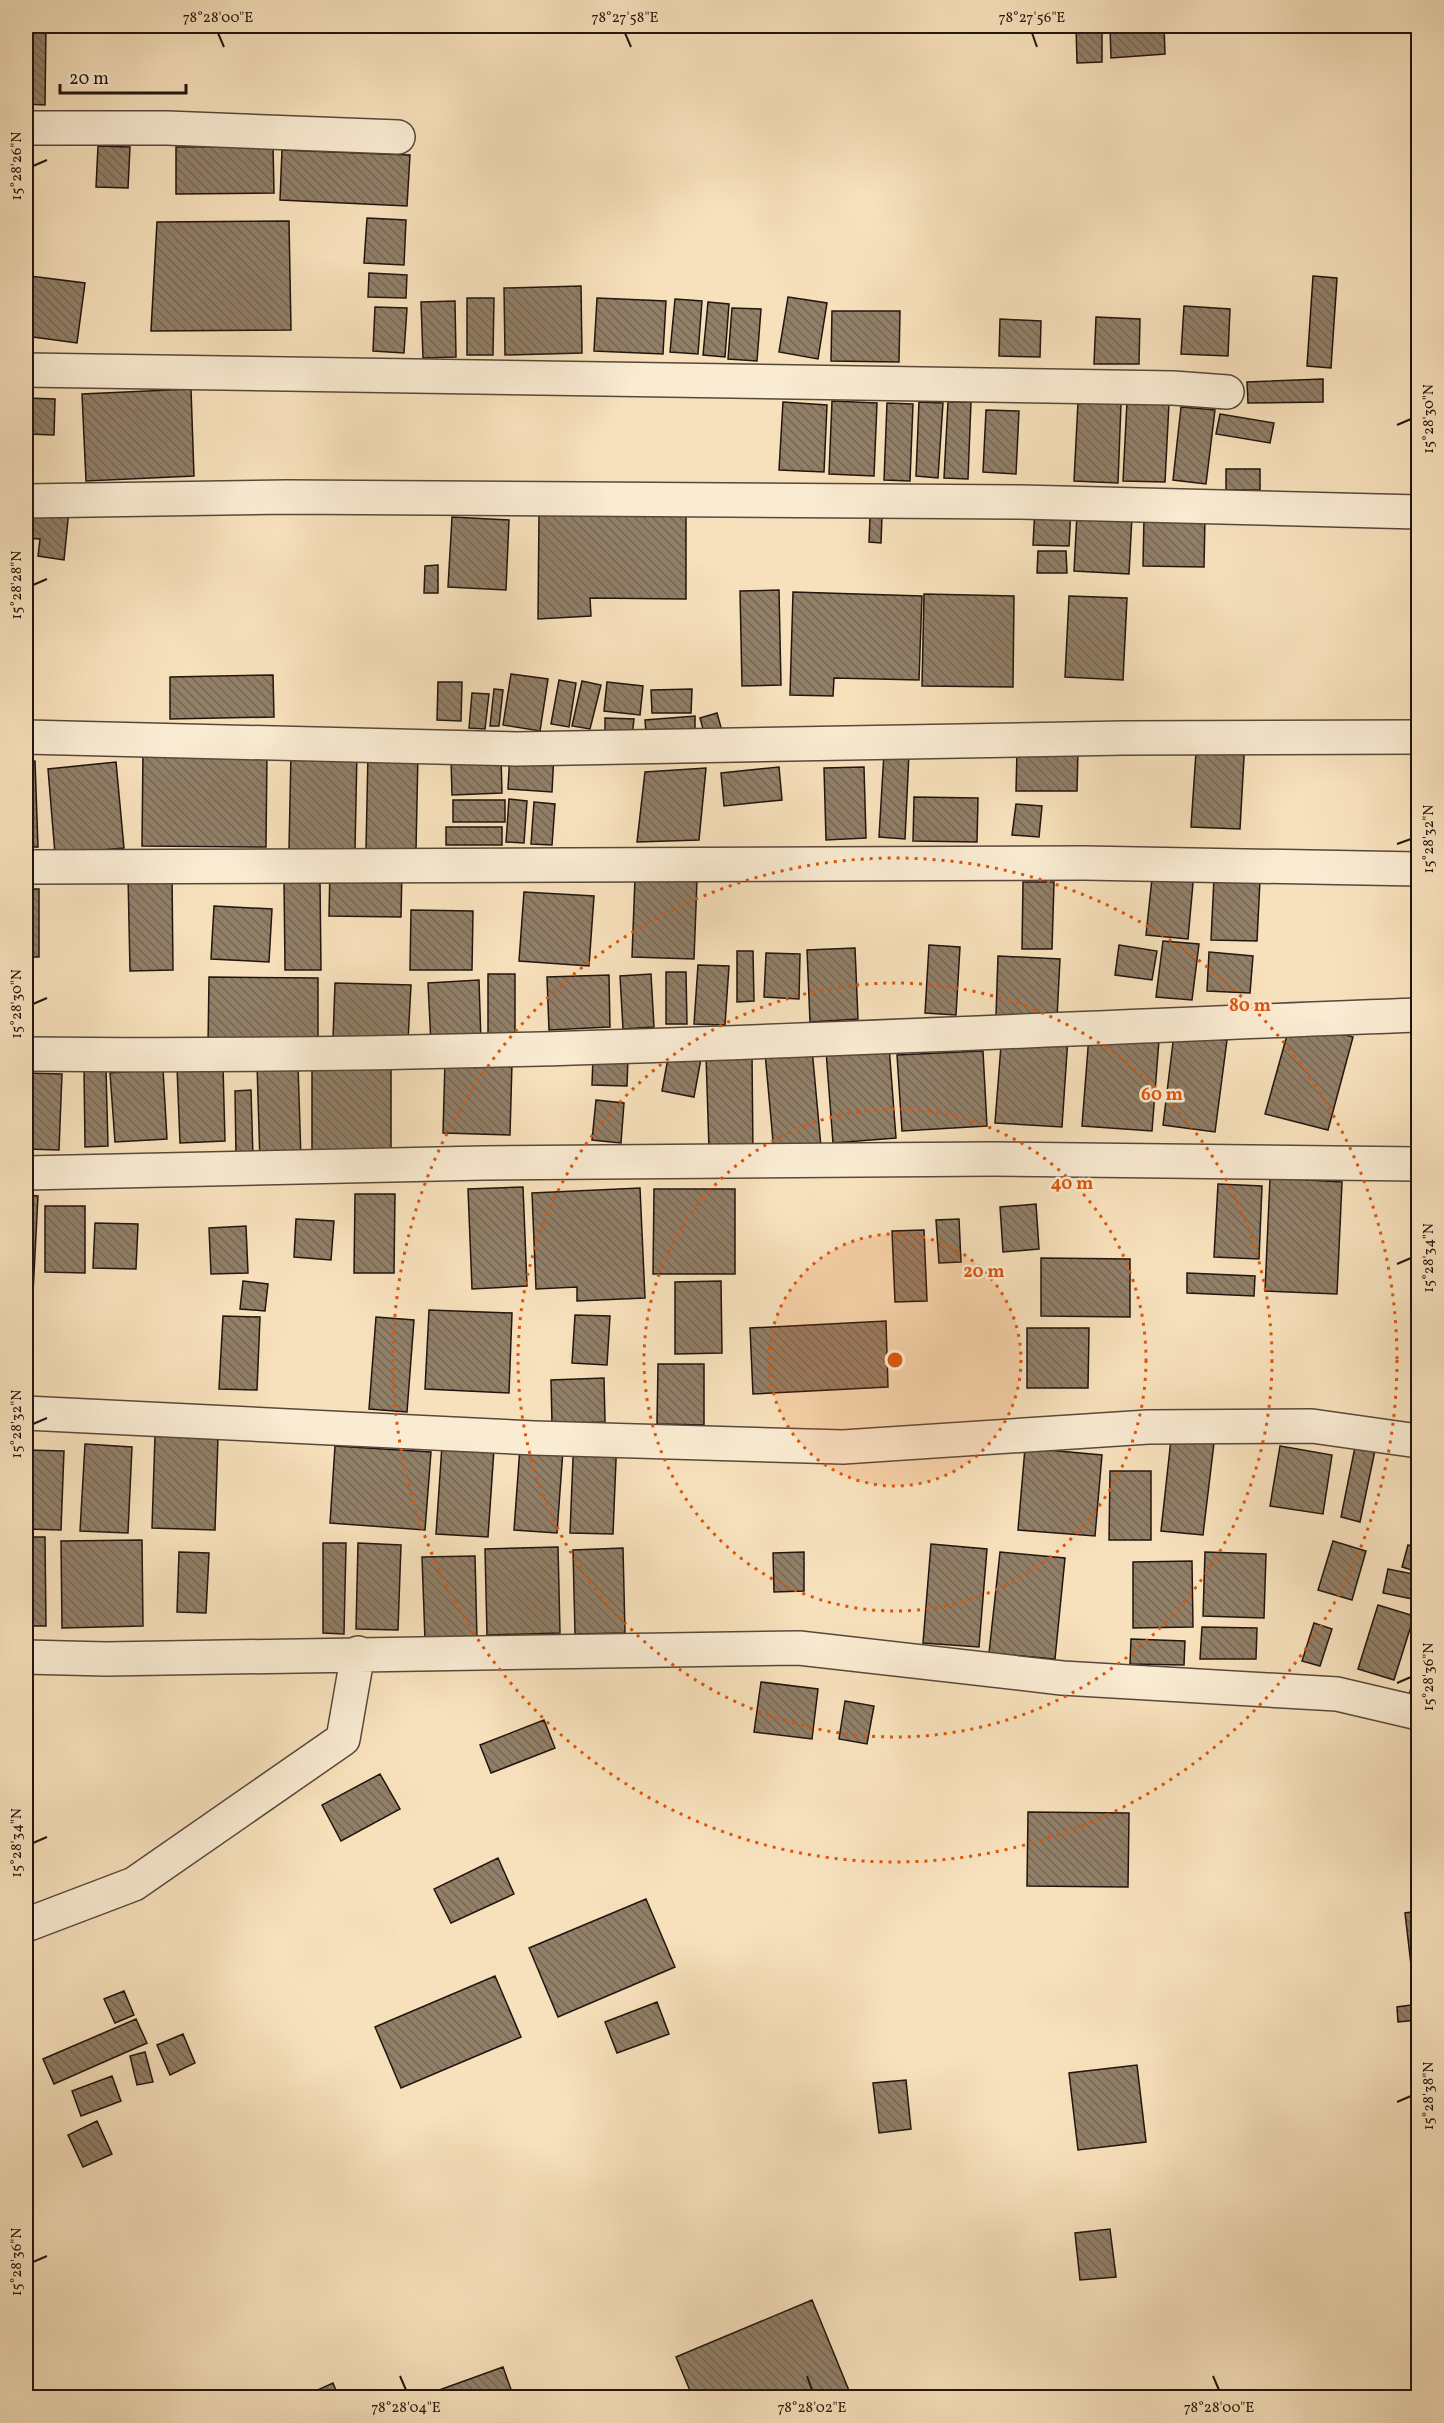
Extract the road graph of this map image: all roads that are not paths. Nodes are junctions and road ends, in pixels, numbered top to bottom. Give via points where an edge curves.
1 (26, 128) edge
2 (398, 136) dead end
3 (26, 370) edge
4 (1227, 392) dead end
5 (26, 501) edge
6 (1419, 512) edge
7 (26, 737) edge
8 (1419, 737) edge
9 (26, 867) edge
10 (1419, 869) edge
11 (1419, 1016) edge
12 (26, 1054) edge
13 (1419, 1164) edge
14 (26, 1173) edge
15 (26, 1413) edge
16 (1419, 1441) edge
17 (358, 1653) junction
18 (26, 1657) edge
19 (1419, 1713) edge
20 (26, 1925) edge

1 - 2 street via 167,128
3 - 4 street
5 - 6 street via 287,497 1008,502
7 - 8 street via 516,749 1113,738
9 - 10 street via 1084,863
11 - 12 street via 567,1050
13 - 14 street via 981,1159
15 - 16 street via 534,1438 843,1447 1160,1427 1312,1426
17 - 18 street
17 - 19 street via 798,1648 1062,1678 1337,1694
17 - 20 street via 343,1739 134,1884

